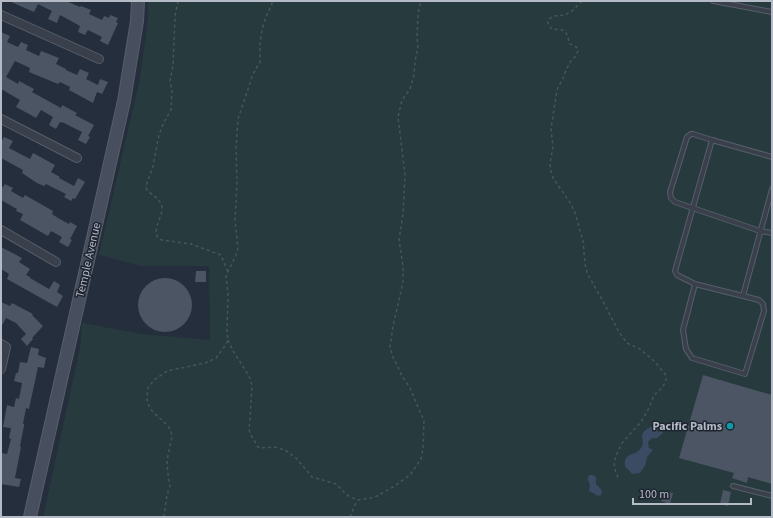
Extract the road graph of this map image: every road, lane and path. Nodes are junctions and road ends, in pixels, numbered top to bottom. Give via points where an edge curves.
1 (138, 1) edge
2 (178, 1) edge
3 (273, 1) edge
4 (421, 1) edge
5 (582, 1) edge
6 (713, 1) edge
7 (772, 12) edge
8 (1, 15) edge
9 (99, 59) dead end
10 (1, 119) edge
11 (712, 140) junction
12 (772, 157) edge
13 (77, 158) dead end
14 (772, 189) edge
15 (692, 207) junction
16 (1, 230) edge
17 (760, 230) junction
18 (772, 234) edge
19 (56, 262) dead end
20 (228, 272) junction
21 (695, 284) junction
22 (743, 296) junction
23 (228, 340) junction
24 (4, 346) edge
25 (1, 369) edge
26 (619, 480) dead end
27 (733, 486) dead end
28 (772, 496) edge
29 (357, 500) junction
30 (30, 517) edge
31 (164, 517) edge
32 (350, 517) edge
33 (641, 517) edge
34 (644, 517) edge

1 - 30 main road, Temple Avenue via 124,101
2 - 20 path via 170,81 171,110 159,135 146,188 159,200 162,207 156,229 158,239 191,244 218,254
3 - 20 path via 262,30 260,62 253,74 238,120 235,221 238,248
4 - 29 path via 414,75 410,89 402,100 398,117 405,175 399,240 403,282 390,347 424,421 423,449 421,459 410,475 377,496
5 - 26 path via 565,15 553,16 548,20 548,25 552,29 566,32 570,44 578,49 557,90 551,129 553,146 550,171 571,204 583,241 587,273 619,332 627,343 640,349 666,375 666,381 654,395 641,422 618,451 614,462
6 - 7 lane
8 - 9 street
10 - 13 street
11 - 12 lane
11 - 15 lane
11 - 15 lane via 693,134 688,137 670,192 675,202
14 - 17 lane
15 - 17 lane
15 - 21 lane via 675,271 677,275
16 - 19 street
17 - 18 lane
17 - 22 lane
20 - 23 path
21 - 22 lane
21 - 22 lane via 682,330 686,349 692,358 745,374 764,311 760,300
23 - 29 path via 251,380 249,430 258,447 285,450 296,458 312,477 336,484 347,495
23 - 31 path via 216,358 167,371 148,388 148,404 168,426 172,437 167,463 170,486
24 - 25 street
27 - 28 lane
29 - 32 path
33 - 34 path

